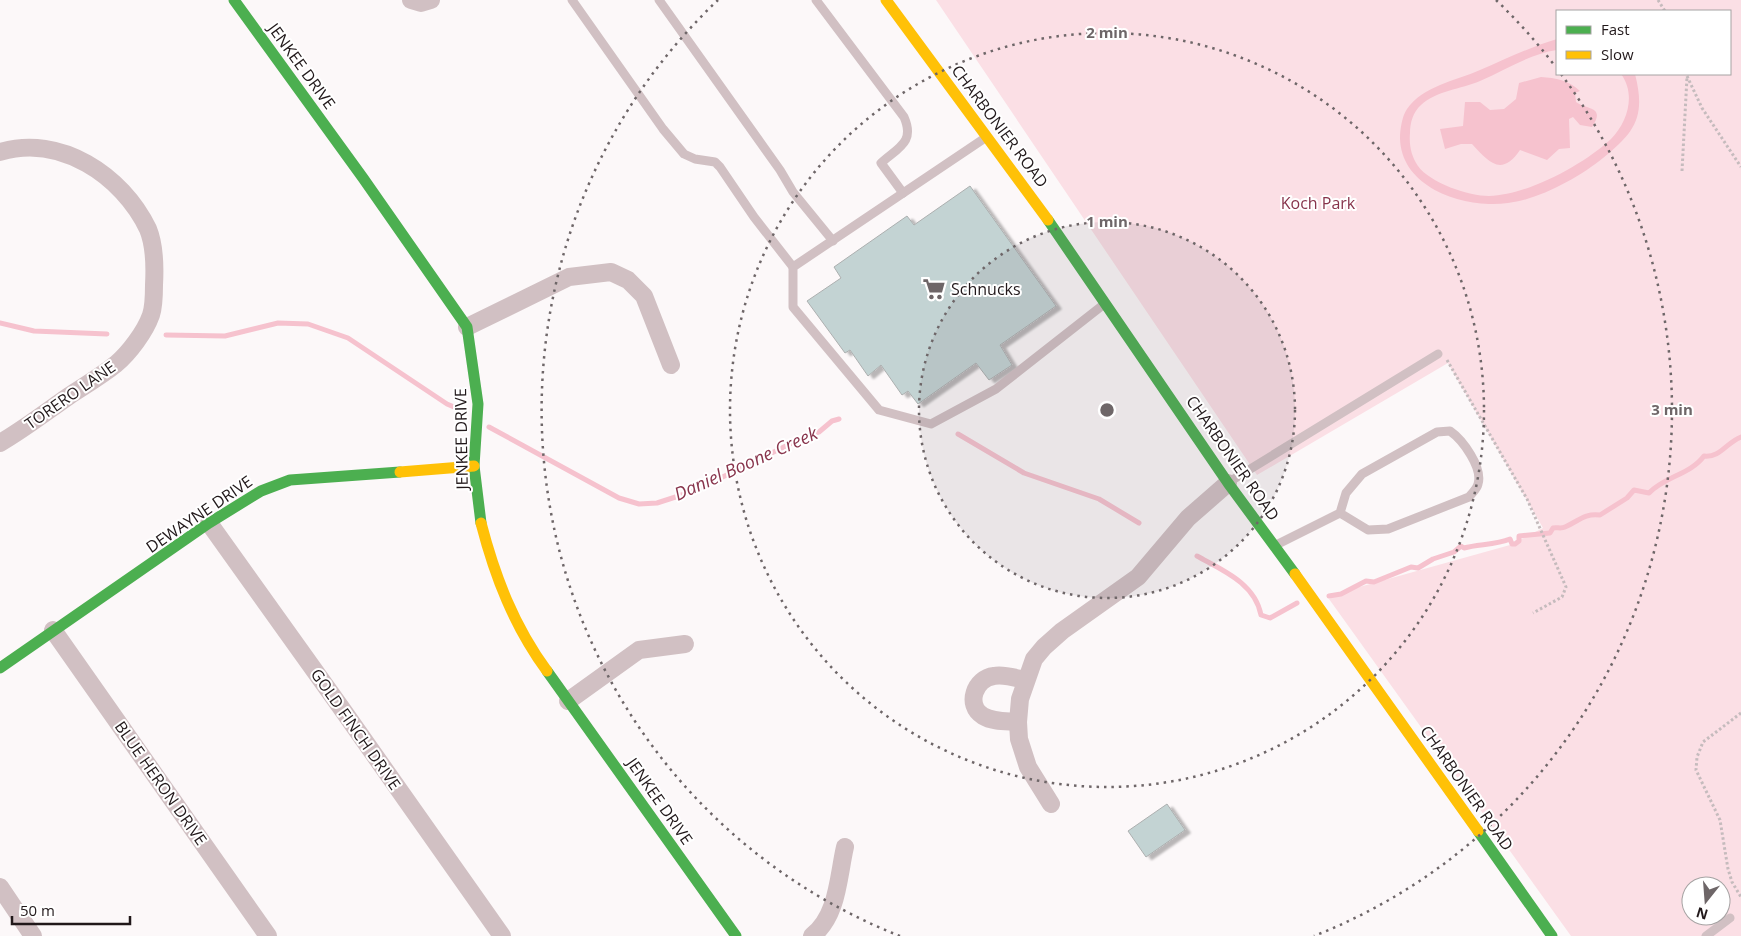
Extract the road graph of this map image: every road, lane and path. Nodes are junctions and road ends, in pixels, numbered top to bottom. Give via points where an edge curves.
1 (234, 0) edge
2 (411, 0) edge
3 (431, 0) edge
4 (572, 0) edge
5 (659, 0) edge
6 (816, 0) edge
7 (886, 0) edge
8 (1687, 75) edge
9 (987, 136) junction
10 (0, 152) edge
11 (1741, 167) edge
12 (1682, 171) dead end
13 (903, 193) junction
14 (833, 241) junction
15 (793, 267) junction
16 (1105, 303) junction
17 (466, 328) junction
18 (1438, 354) joint
19 (671, 365) dead end
20 (0, 443) edge
21 (474, 466) junction
22 (1228, 482) junction
23 (1340, 513) junction
24 (209, 523) junction
25 (1276, 545) junction
26 (1533, 613) dead end
27 (53, 630) junction
28 (685, 644) dead end
29 (0, 668) edge
30 (1025, 680) junction
31 (568, 701) junction
32 (1741, 713) edge
33 (1018, 722) junction
34 (1052, 804) dead end
35 (845, 847) dead end
36 (0, 887) edge
37 (1741, 897) edge
38 (1719, 926) edge
39 (33, 936) edge
40 (268, 936) edge
41 (502, 936) edge
42 (736, 936) edge
43 (812, 936) edge
44 (1552, 936) edge
45 (1706, 936) edge

1 - 17 street, JENKEE DRIVE via 363,178
2 - 3 street via 421,3
4 - 15 lane via 663,129 689,158 715,162 720,166
5 - 14 lane via 793,192
6 - 13 lane via 904,116 909,130 906,141 881,163
7 - 9 street, CHARBONIER ROAD
8 - 11 path via 1702,108
8 - 12 path
9 - 13 lane
9 - 16 street, CHARBONIER ROAD
10 - 20 street, TORERO LANE via 41,147 66,153 94,166 116,186 148,230 155,262 151,315 117,363
13 - 14 lane
14 - 15 lane
15 - 16 lane via 793,307 879,410 931,424 996,389
16 - 22 street, CHARBONIER ROAD
17 - 19 street via 569,277 611,272 628,280 644,296
17 - 21 street, JENKEE DRIVE via 478,404
18 - 22 lane
18 - 26 path via 1449,361 1527,499 1566,587 1562,597
21 - 24 street, DEWAYNE DRIVE via 290,480 260,491
21 - 31 street, JENKEE DRIVE via 480,517 505,599 527,644
22 - 25 street, CHARBONIER ROAD
22 - 30 street via 1204,501 1138,577 1044,647 1034,659
23 - 23 lane via 1346,493 1362,474 1437,432 1450,431 1459,437 1479,474 1478,486 1469,497 1388,529 1368,530
23 - 25 lane
24 - 27 street, DEWAYNE DRIVE
24 - 41 street, GOLD FINCH DRIVE
25 - 44 street, CHARBONIER ROAD
27 - 29 street, DEWAYNE DRIVE
27 - 40 street, BLUE HERON DRIVE
28 - 31 street via 639,650
30 - 33 street
30 - 33 street via 994,676 982,679 973,700 976,710 984,717
31 - 42 street, JENKEE DRIVE
32 - 37 path via 1703,742 1696,770 1720,820 1728,869
33 - 34 street via 1028,767
35 - 43 street via 830,915
36 - 39 street
38 - 45 lane

